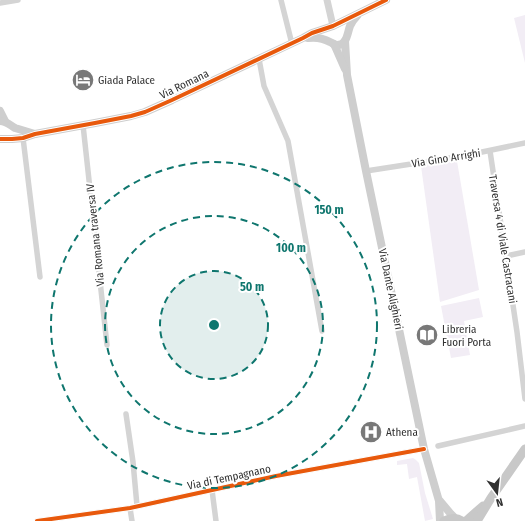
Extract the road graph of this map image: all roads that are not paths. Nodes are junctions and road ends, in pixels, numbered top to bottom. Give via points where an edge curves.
1 (18, 0) edge
2 (281, 0) edge
3 (327, 0) edge
4 (386, 0) edge
5 (0, 3) edge
6 (366, 10) junction
7 (333, 26) junction
8 (346, 37) junction
9 (304, 38) junction
10 (332, 43) junction
11 (292, 44) junction
12 (259, 59) junction
13 (347, 75) junction
14 (0, 111) edge
15 (4, 122) edge
16 (83, 125) junction
17 (35, 134) junction
18 (2, 138) edge
19 (23, 138) junction
20 (525, 143) edge
21 (490, 151) junction
22 (366, 171) junction
23 (525, 252) edge
24 (506, 256) junction
25 (40, 277) dead end
26 (322, 331) dead end
27 (107, 345) dead end
28 (525, 398) edge
29 (126, 414) dead end
30 (525, 426) edge
31 (438, 446) dead end
32 (424, 449) junction
33 (525, 449) edge
34 (212, 490) junction
35 (491, 498) junction
36 (439, 501) junction
37 (137, 506) junction
38 (130, 508) junction
39 (459, 520) edge
40 (37, 521) edge
41 (132, 521) edge
42 (216, 521) edge
43 (440, 521) edge
44 (444, 521) edge
45 (466, 521) edge
46 (477, 521) edge

1 - 5 street
2 - 11 street
3 - 7 street
4 - 6 main road, Via Romana
6 - 7 main road, Via Romana
6 - 8 main road, Via Romana via 352,21
7 - 8 main road via 343,26
7 - 9 main road, Via Romana
7 - 10 main road via 328,32
8 - 10 main road via 340,44
8 - 13 main road, Via Dante Alighieri
9 - 10 main road via 316,37
9 - 11 main road, Via Romana
10 - 13 main road, Via Dante Alighieri
11 - 12 main road, Via Romana
12 - 16 main road, Via Romana via 145,112
12 - 26 street via 264,86 288,141
13 - 22 main road, Via Dante Alighieri
14 - 15 main road
15 - 17 main road, Via Romana
15 - 18 main road, Via Romana via 9,134
16 - 17 main road, Via Romana
16 - 27 street, Via Romana traversa IV
17 - 19 main road, Via Romana
18 - 19 main road, Via Romana
19 - 25 street
20 - 21 street, Via Gino Arrighi
21 - 22 street, Via Gino Arrighi
21 - 24 street, Traversa 4 di Viale Castracani
22 - 32 main road, Via Dante Alighieri
23 - 24 street
24 - 28 street, Traversa 4 di Viale Castracani
29 - 37 street
30 - 31 street
32 - 34 street, Via di Tempagnano
32 - 36 main road, Via Dante Alighieri
33 - 35 main road
34 - 37 street, Via di Tempagnano
34 - 42 street
35 - 45 main road
35 - 46 main road
36 - 39 main road, Via Dante Alighieri
36 - 43 main road, Via Dante Alighieri
37 - 38 street, Via di Tempagnano
38 - 40 street, Via di Tempagnano
38 - 41 street
39 - 44 main road

